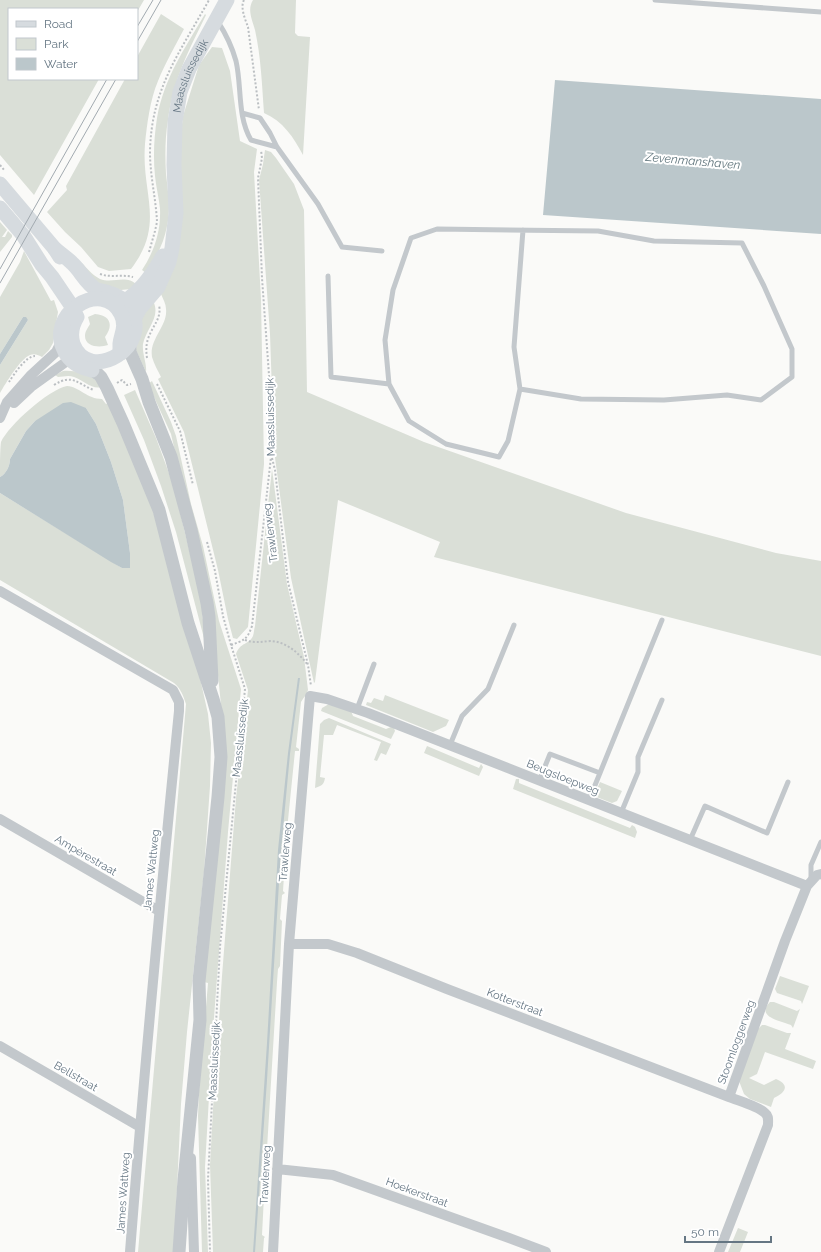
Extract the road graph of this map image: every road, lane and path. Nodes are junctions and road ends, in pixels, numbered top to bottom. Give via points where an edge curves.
1 (227, 0) edge
2 (244, 0) edge
3 (656, 0) edge
4 (821, 12) edge
5 (216, 19) junction
6 (242, 113) junction
7 (260, 118) junction
8 (260, 142) junction
9 (278, 147) junction
10 (0, 184) edge
11 (0, 208) edge
12 (523, 230) junction
13 (382, 251) dead end
14 (94, 271) dead end
15 (328, 276) dead end
16 (143, 286) junction
17 (96, 295) junction
18 (118, 303) junction
19 (69, 313) junction
20 (134, 319) junction
21 (61, 342) junction
22 (126, 349) junction
23 (76, 357) junction
24 (148, 363) dead end
25 (95, 366) junction
26 (389, 384) junction
27 (520, 389) junction
28 (1, 416) edge
29 (271, 457) junction
30 (0, 591) edge
31 (662, 620) dead end
32 (514, 625) dead end
33 (244, 640) junction
34 (374, 664) dead end
35 (308, 665) junction
36 (310, 696) junction
37 (213, 699) junction
38 (662, 700) dead end
39 (356, 709) junction
40 (450, 745) junction
41 (600, 773) junction
42 (539, 781) junction
43 (788, 782) dead end
44 (589, 800) junction
45 (621, 813) junction
46 (0, 819) edge
47 (690, 840) junction
48 (821, 842) edge
49 (821, 874) edge
50 (808, 884) junction
51 (159, 911) junction
52 (289, 944) junction
53 (0, 1046) edge
54 (729, 1097) junction
55 (140, 1127) junction
56 (189, 1138) junction
57 (277, 1169) junction
58 (130, 1252) edge
59 (179, 1252) edge
60 (194, 1252) edge
61 (210, 1252) edge
62 (273, 1252) edge
63 (546, 1252) edge
64 (720, 1252) edge

1 - 5 main road, Maassluissedijk
2 - 7 path via 242,3 248,27
3 - 4 lane
5 - 6 lane via 228,37 236,62
5 - 16 main road, Maassluissedijk via 189,69 180,92 175,122 176,213 169,262 158,286
6 - 7 lane
6 - 8 lane via 245,130 251,140
7 - 9 lane
8 - 9 lane
8 - 29 path, Maassluissedijk via 262,158 258,178 271,403
9 - 13 lane via 318,204 342,247
10 - 17 main road via 55,249 86,293
11 - 19 main road via 23,235 42,265 64,312
12 - 26 lane via 437,229 411,238 393,290 385,340
12 - 27 lane via 514,347
12 - 27 lane via 598,231 654,241 742,243 792,349 792,377 761,400 727,395 664,400 581,399
14 - 16 path via 108,277 129,276
15 - 26 lane via 331,377
16 - 18 main road, Maassluissedijk via 130,298
16 - 20 main road, Maassluissedijk via 140,308
16 - 24 path via 157,301 160,312 148,338
17 - 18 main road via 115,294
17 - 19 main road
18 - 20 main road via 131,310
18 - 22 main road via 124,323 119,346
19 - 21 main road via 61,327
19 - 23 main road via 77,317 72,330
20 - 22 main road via 134,335
21 - 23 main road via 64,350
21 - 28 street via 56,352 7,402
22 - 25 main road
22 - 37 street, Maassluissedijk via 136,382 149,402 172,457 191,530 209,618
23 - 25 main road via 90,360
23 - 28 street via 31,387
25 - 37 street, Maassluissedijk via 106,369 122,398 123,423 159,510 188,624
26 - 27 lane via 409,421 446,444 499,457 508,441
29 - 33 path, Maassluissedijk via 252,626 249,636
29 - 35 path, Trawlerweg via 275,470 288,582
30 - 51 street, James Wattweg via 173,690 176,695 180,711
31 - 41 lane
32 - 40 lane via 488,689 462,716
33 - 35 path via 258,643 276,641 295,651
33 - 61 path, Maassluissedijk via 230,645 245,689 220,947 208,1179
34 - 39 lane
35 - 36 path, Trawlerweg
36 - 39 street, Beugsloepweg
36 - 52 street, Trawlerweg
37 - 56 street, Maassluissedijk via 218,717 221,757 199,981 200,1020
38 - 45 lane via 638,756 638,772
39 - 40 street, Beugsloepweg
40 - 42 street, Beugsloepweg
41 - 42 lane via 550,754
41 - 44 lane
42 - 44 street, Beugsloepweg
43 - 47 lane via 767,834 705,806
44 - 45 street, Beugsloepweg
45 - 47 street, Beugsloepweg
46 - 51 street, Ampèrestraat
47 - 50 street, Beugsloepweg
48 - 50 lane via 811,865
49 - 50 street
50 - 54 street, Stoomloggerweg
51 - 55 street, James Wattweg
52 - 54 street, Kotterstraat via 328,944 357,953
52 - 57 street, Trawlerweg
53 - 55 street, Bellstraat
54 - 64 street, Stoomloggerweg via 765,1113 768,1125
55 - 58 street, James Wattweg
56 - 59 street, Maassluissedijk
56 - 60 street, Maassluissedijk
57 - 62 street, Trawlerweg
57 - 63 street, Hoekerstraat via 333,1175

